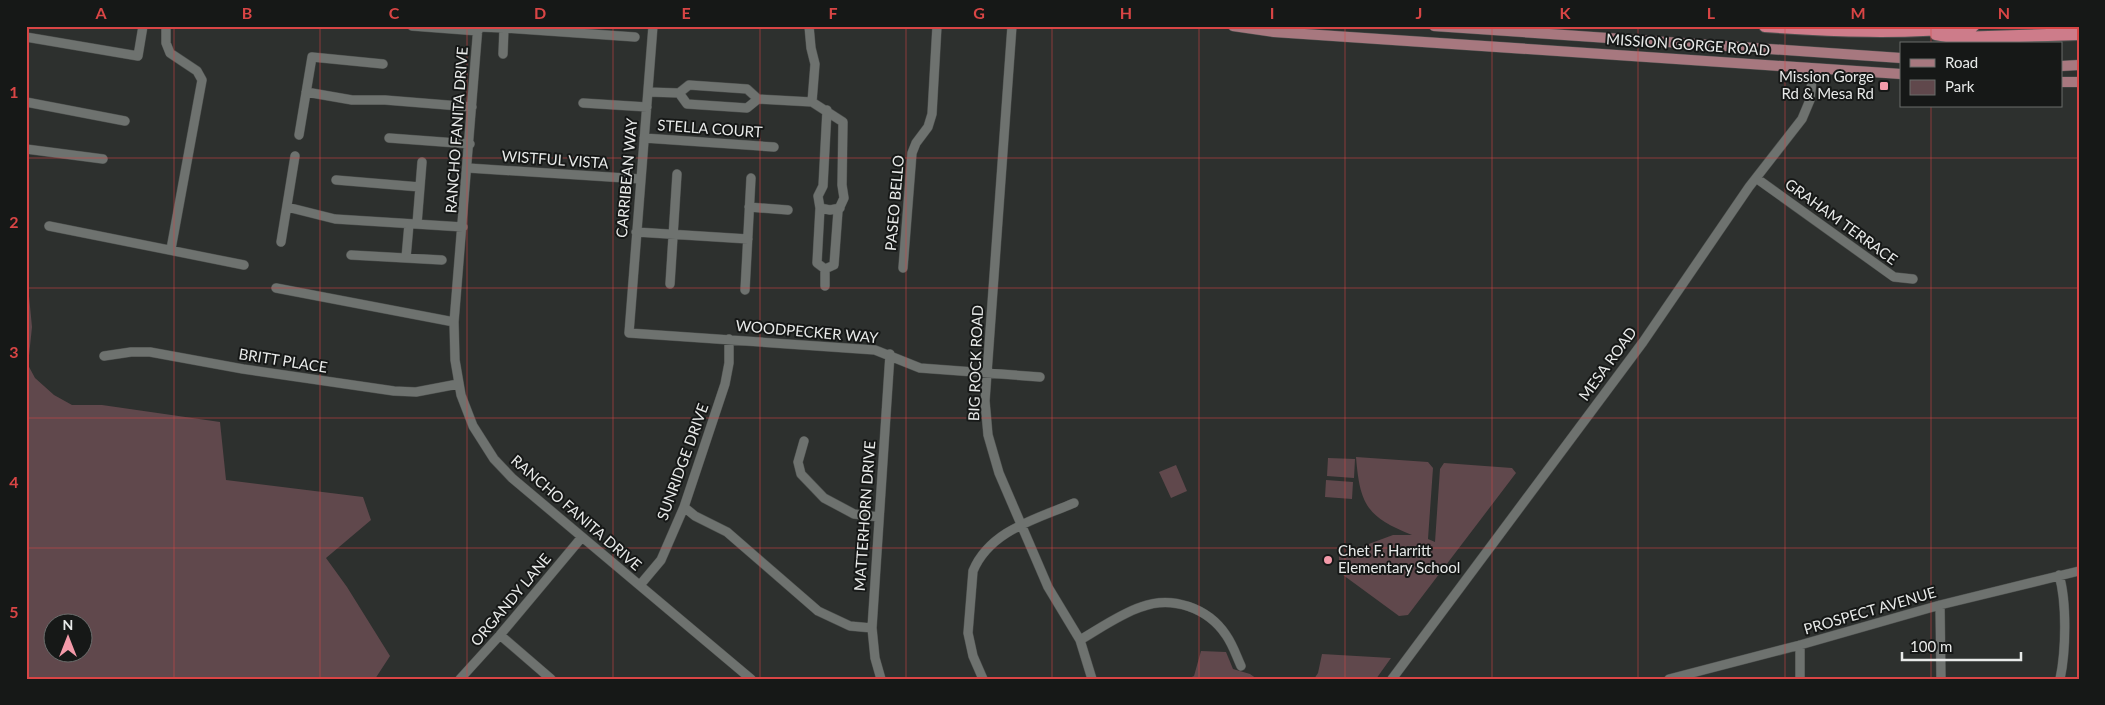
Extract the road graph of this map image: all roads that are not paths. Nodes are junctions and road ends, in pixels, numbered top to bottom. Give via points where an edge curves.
1 (143, 26) edge
2 (166, 26) edge
3 (412, 26) edge
4 (653, 26) edge
5 (809, 26) edge
6 (937, 26) edge
7 (1012, 26) edge
8 (1233, 26) edge
9 (1434, 26) edge
10 (1765, 26) edge
11 (1973, 26) edge
12 (504, 27) edge
13 (478, 28) edge
14 (591, 30) edge
15 (1919, 30) junction
16 (614, 31) edge
17 (2079, 34) edge
18 (26, 37) edge
19 (635, 37) dead end
20 (1814, 52) junction
21 (503, 54) dead end
22 (1900, 58) edge
23 (384, 64) dead end
24 (2079, 65) edge
25 (2062, 66) edge
26 (1813, 69) junction
27 (1900, 74) edge
28 (2062, 82) edge
29 (2079, 82) edge
30 (306, 92) junction
31 (648, 92) junction
32 (679, 93) junction
33 (758, 99) junction
34 (26, 102) edge
35 (812, 102) junction
36 (583, 103) dead end
37 (472, 106) junction
38 (647, 106) junction
39 (830, 112) junction
40 (125, 121) dead end
41 (299, 135) dead end
42 (389, 138) dead end
43 (644, 138) junction
44 (470, 144) junction
45 (774, 147) dead end
46 (26, 149) edge
47 (295, 156) dead end
48 (103, 159) dead end
49 (422, 162) dead end
50 (468, 168) junction
51 (677, 174) dead end
52 (751, 178) dead end
53 (1756, 178) junction
54 (641, 179) junction
55 (336, 180) dead end
56 (420, 186) junction
57 (287, 207) junction
58 (749, 207) junction
59 (820, 208) junction
60 (840, 208) junction
61 (788, 210) dead end
62 (413, 224) junction
63 (49, 226) dead end
64 (463, 228) junction
65 (636, 232) junction
66 (673, 234) junction
67 (748, 240) junction
68 (281, 242) dead end
69 (171, 249) junction
70 (351, 255) dead end
71 (406, 258) junction
72 (442, 260) dead end
73 (244, 265) dead end
74 (903, 268) dead end
75 (825, 269) junction
76 (1913, 279) dead end
77 (670, 284) dead end
78 (825, 286) dead end
79 (276, 288) dead end
80 (745, 290) dead end
81 (454, 322) junction
82 (629, 333) joint
83 (729, 339) junction
84 (890, 354) junction
85 (104, 356) dead end
86 (987, 374) junction
87 (1040, 377) dead end
88 (458, 384) junction
89 (804, 441) dead end
90 (1074, 503) dead end
91 (684, 507) junction
92 (879, 518) junction
93 (1021, 526) junction
94 (582, 537) junction
95 (2079, 571) edge
96 (2059, 575) junction
97 (640, 585) junction
98 (1940, 605) junction
99 (872, 628) junction
100 (500, 636) junction
101 (1080, 640) junction
102 (1800, 645) junction
103 (1241, 666) dead end
104 (460, 679) edge
105 (551, 679) edge
106 (751, 679) edge
107 (881, 679) edge
108 (983, 679) edge
109 (1092, 679) edge
110 (1392, 679) edge
111 (1669, 679) edge
112 (1800, 679) edge
113 (1941, 679) edge
114 (2060, 679) edge

1 - 18 street via 138,56
2 - 69 street via 170,53 197,71 202,80
3 - 13 street
4 - 31 street, CARRIBEAN WAY
5 - 35 street via 815,64
6 - 74 street, PASEO BELLO via 932,114 912,153
7 - 86 street, BIG ROCK ROAD
8 - 26 main road, MISSION GORGE ROAD via 1274,32
9 - 20 main road, MISSION GORGE ROAD
10 - 15 highway
11 - 15 highway
12 - 13 street
12 - 14 street
12 - 21 street
13 - 37 street, RANCHO FANITA DRIVE
14 - 16 street
15 - 17 highway via 1958,38
16 - 19 street
20 - 22 main road, MISSION GORGE ROAD
20 - 26 main road, MESA ROAD
23 - 30 street via 312,57
24 - 25 main road
26 - 27 main road, MISSION GORGE ROAD
26 - 53 street, MESA ROAD via 1807,109
28 - 29 main road
30 - 37 street via 352,100
30 - 41 street
31 - 32 street
31 - 38 street, CARRIBEAN WAY
32 - 33 street via 689,85 747,89
32 - 33 street via 687,104 739,108 748,108
33 - 35 street
34 - 40 street
35 - 39 street
36 - 38 street
37 - 44 street, RANCHO FANITA DRIVE
38 - 43 street, CARRIBEAN WAY
39 - 59 street via 823,186 818,196
39 - 60 street via 844,122 844,198
42 - 44 street
43 - 45 street, STELLA COURT
43 - 54 street, CARRIBEAN WAY
44 - 50 street, RANCHO FANITA DRIVE
46 - 48 street
47 - 57 street
49 - 56 street
50 - 54 street, WISTFUL VISTA
50 - 64 street, RANCHO FANITA DRIVE
51 - 66 street
52 - 58 street
53 - 76 street, GRAHAM TERRACE via 1894,277
53 - 110 street, MESA ROAD via 1643,342
54 - 65 street, CARRIBEAN WAY
55 - 56 street
56 - 62 street
57 - 62 street via 335,219
57 - 68 street
58 - 61 street
58 - 67 street
59 - 60 street
59 - 75 street via 817,263
60 - 75 street via 834,265
62 - 64 street
62 - 71 street
63 - 69 street
64 - 81 street, RANCHO FANITA DRIVE
65 - 66 street
65 - 82 street, CARRIBEAN WAY
66 - 67 street
66 - 77 street
67 - 80 street
69 - 73 street
70 - 71 street
71 - 72 street
75 - 78 street
79 - 81 street
81 - 88 street, RANCHO FANITA DRIVE
82 - 83 street, WOODPECKER WAY
83 - 84 street, WOODPECKER WAY via 876,350
83 - 91 street, SUNRIDGE DRIVE via 725,384
84 - 86 street, WOODPECKER WAY via 920,368
84 - 92 street, MATTERHORN DRIVE
85 - 88 street, BRITT PLACE via 150,352 394,391 416,392
86 - 87 street, WOODPECKER WAY
86 - 93 street, BIG ROCK ROAD via 985,413 988,435 999,473
88 - 94 street, RANCHO FANITA DRIVE via 473,426 494,459
89 - 92 street via 798,462 801,474 824,498 854,514
90 - 93 street
91 - 97 street, SUNRIDGE DRIVE via 661,560
91 - 99 street via 694,516 727,532 818,611 850,626
92 - 99 street, MATTERHORN DRIVE
93 - 101 street, BIG ROCK ROAD via 1048,587
93 - 108 street via 991,544 973,571 968,633
94 - 97 street, RANCHO FANITA DRIVE
94 - 100 street, ORGANDY LANE
95 - 96 street, PROSPECT AVENUE
96 - 98 street, PROSPECT AVENUE
96 - 114 street via 2064,591
97 - 106 street, RANCHO FANITA DRIVE
98 - 102 street, PROSPECT AVENUE
98 - 113 street
99 - 107 street, MATTERHORN DRIVE
100 - 104 street, ORGANDY LANE
100 - 105 street
101 - 103 street via 1139,607 1174,603 1200,611 1215,622 1234,648
101 - 109 street, BIG ROCK ROAD
102 - 111 street, PROSPECT AVENUE
102 - 112 street

